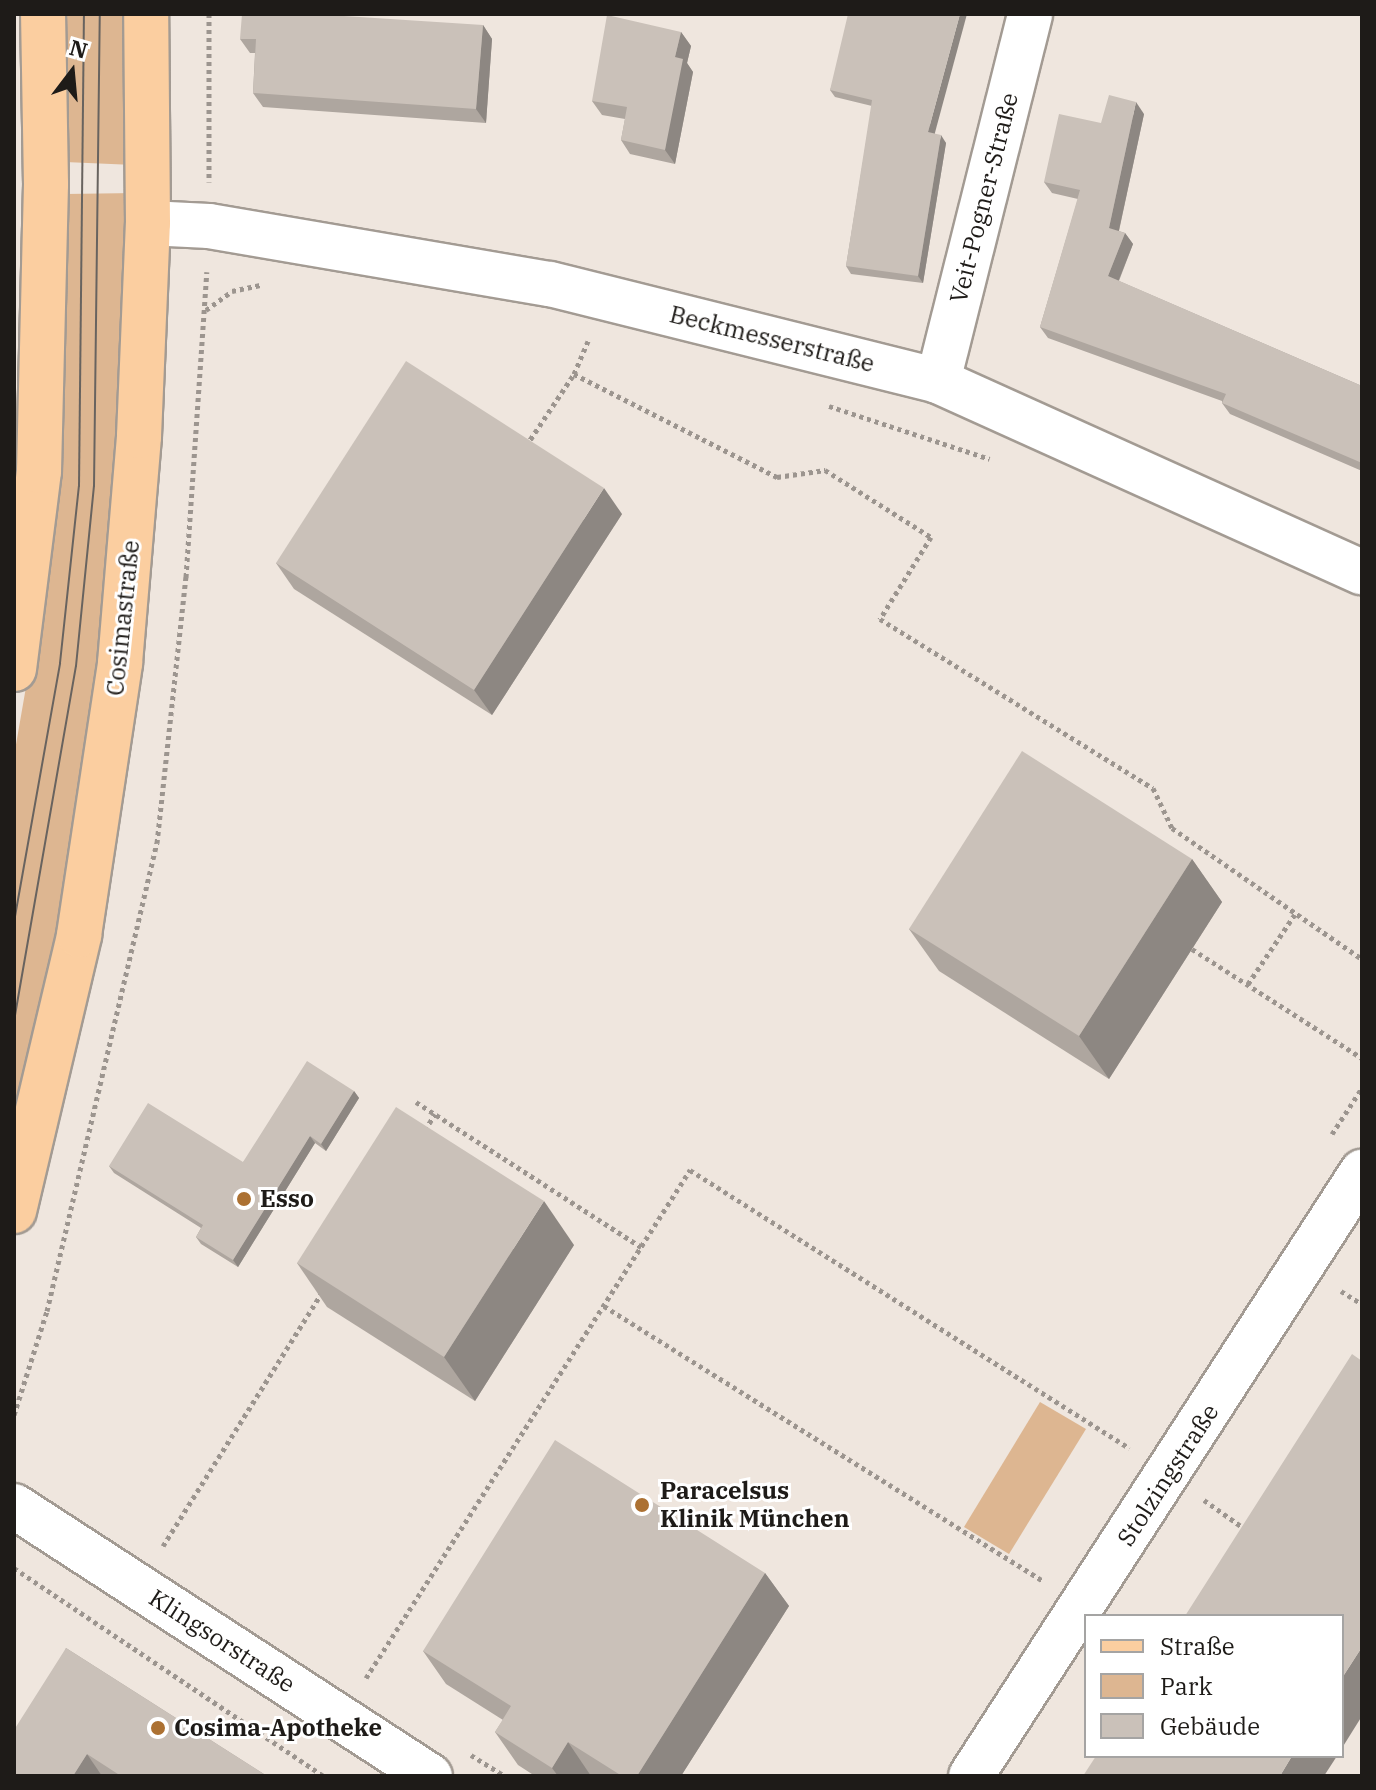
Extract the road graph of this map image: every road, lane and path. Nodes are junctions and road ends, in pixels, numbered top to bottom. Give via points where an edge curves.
1 (43, 14) edge
2 (146, 14) edge
3 (1030, 14) edge
4 (148, 223) junction
5 (274, 282) dead end
6 (206, 311) dead end
7 (572, 339) dead end
8 (603, 346) dead end
9 (938, 381) junction
10 (823, 404) dead end
11 (523, 450) edge
12 (995, 461) dead end
13 (1362, 572) edge
14 (14, 669) edge
15 (1295, 914) junction
16 (1192, 949) dead end
17 (1362, 959) edge
18 (1248, 984) junction
19 (1362, 1058) edge
20 (416, 1102) dead end
21 (435, 1114) junction
22 (418, 1140) edge
23 (1362, 1172) edge
24 (14, 1211) edge
25 (641, 1247) junction
26 (326, 1286) edge
27 (604, 1306) junction
28 (1129, 1448) dead end
29 (1203, 1499) dead end
30 (14, 1506) edge
31 (1261, 1540) edge
32 (159, 1552) dead end
33 (14, 1568) edge
34 (1044, 1581) dead end
35 (361, 1686) dead end
36 (324, 1776) edge
37 (430, 1776) edge
38 (971, 1776) edge

1 - 14 main road via 46,184 39,471
2 - 4 main road, Cosimastraße
3 - 9 street, Veit-Pogner-Straße
4 - 9 street, Beckmesserstraße via 209,226 550,284
4 - 24 main road, Cosimastraße via 139,450 120,663 79,935
5 - 6 path via 232,291
7 - 8 path
9 - 13 street, Beckmesserstraße
10 - 12 path
11 - 15 path via 574,374 777,477 825,470 931,537 880,619 1153,788 1172,828
15 - 17 path
15 - 18 path
16 - 18 path
18 - 19 path
20 - 21 path
21 - 22 path
21 - 25 path
23 - 38 street, Stolzingstraße
25 - 27 path
25 - 28 path via 690,1170
26 - 32 path
27 - 34 path
27 - 35 path
29 - 31 path
30 - 37 street, Klingsorstraße
33 - 36 path

